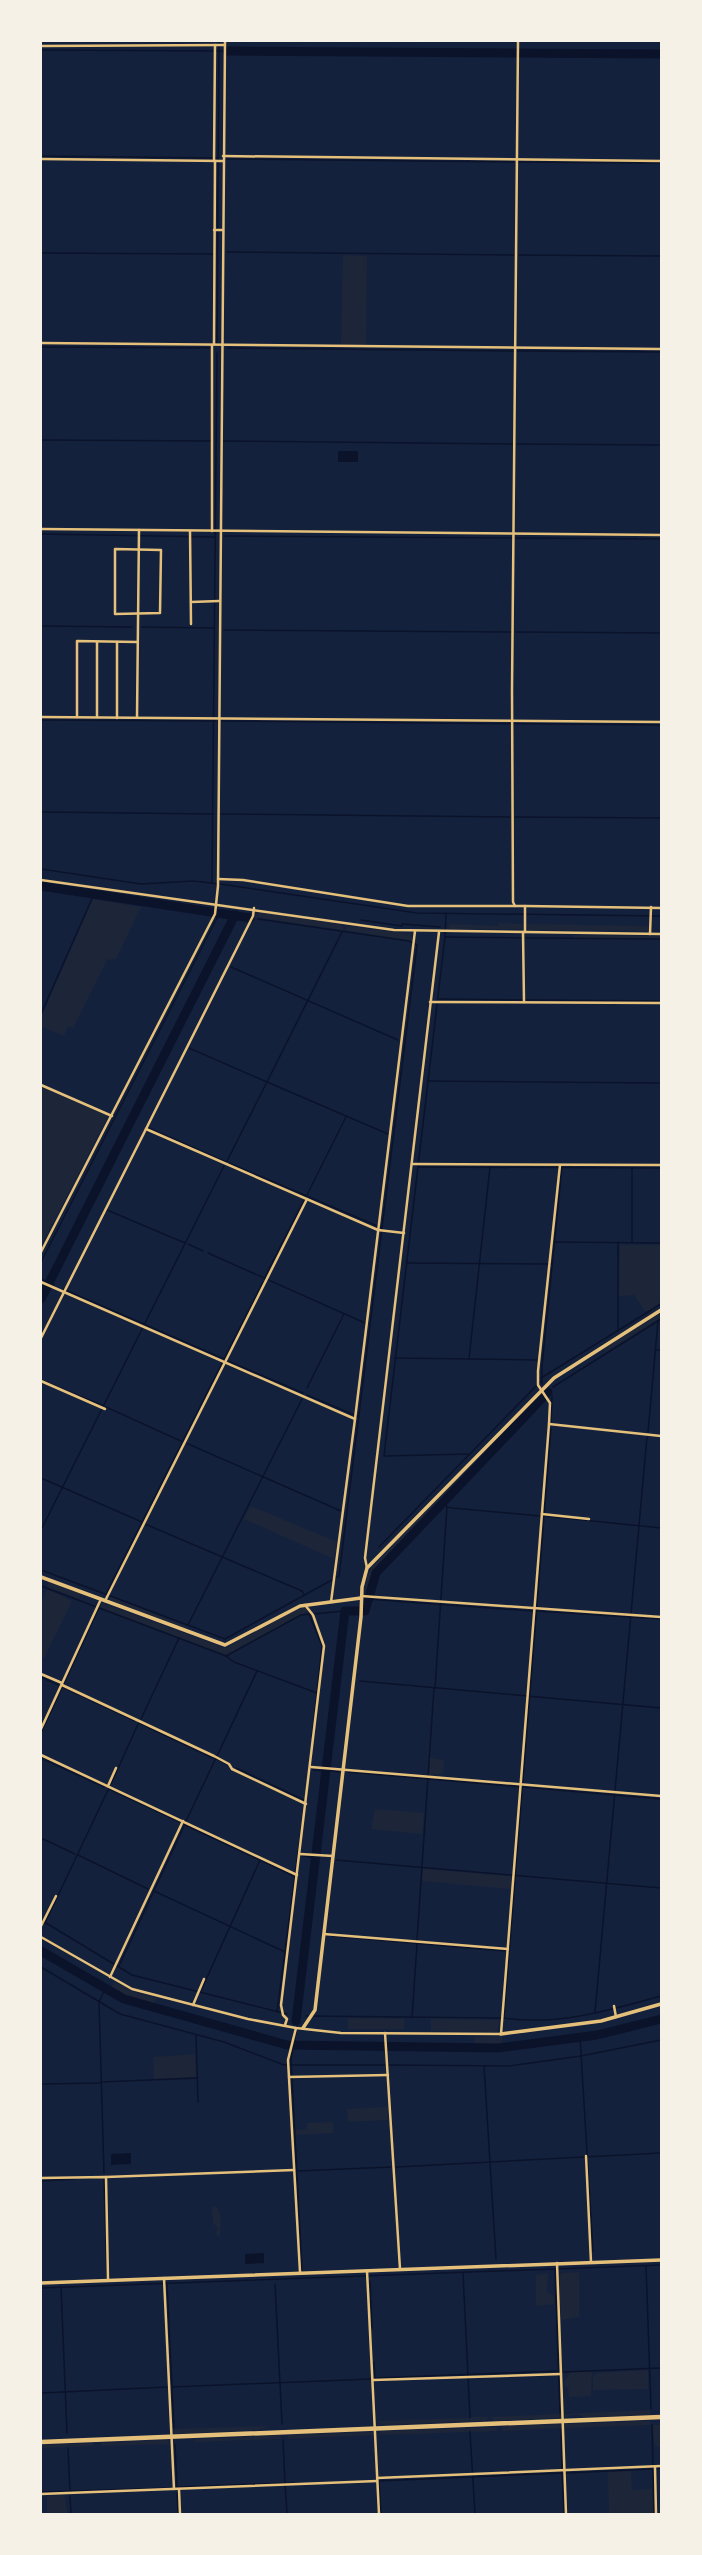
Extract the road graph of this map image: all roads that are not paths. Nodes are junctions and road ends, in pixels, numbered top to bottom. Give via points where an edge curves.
1 (224, 41) edge
2 (518, 41) edge
3 (216, 45) junction
4 (223, 45) junction
5 (41, 46) edge
6 (223, 156) junction
7 (41, 159) edge
8 (516, 159) junction
9 (216, 160) junction
10 (661, 160) edge
11 (215, 230) junction
12 (221, 230) junction
13 (41, 343) edge
14 (216, 345) junction
15 (515, 347) junction
16 (661, 349) edge
17 (41, 529) edge
18 (139, 530) junction
19 (216, 531) junction
20 (514, 533) junction
21 (190, 534) junction
22 (661, 535) edge
23 (138, 549) junction
24 (191, 602) junction
25 (218, 602) junction
26 (137, 613) junction
27 (191, 624) dead end
28 (98, 642) junction
29 (117, 642) junction
30 (137, 642) junction
31 (41, 717) edge
32 (77, 717) junction
33 (97, 717) junction
34 (117, 718) junction
35 (137, 718) junction
36 (217, 719) junction
37 (661, 722) edge
38 (512, 723) junction
39 (41, 880) edge
40 (217, 881) junction
41 (216, 905) junction
42 (515, 906) junction
43 (525, 906) junction
44 (254, 908) junction
45 (651, 908) junction
46 (661, 908) edge
47 (415, 931) junction
48 (439, 932) junction
49 (524, 932) junction
50 (650, 934) junction
51 (661, 934) edge
52 (524, 1001) junction
53 (430, 1002) junction
54 (661, 1003) edge
55 (41, 1085) edge
56 (112, 1116) junction
57 (146, 1129) junction
58 (412, 1164) junction
59 (661, 1166) edge
60 (560, 1167) junction
61 (307, 1199) junction
62 (379, 1229) junction
63 (404, 1234) junction
64 (41, 1252) edge
65 (41, 1282) edge
66 (65, 1290) junction
67 (661, 1310) edge
68 (41, 1338) edge
69 (225, 1361) junction
70 (41, 1381) edge
71 (541, 1390) junction
72 (103, 1408) dead end
73 (355, 1417) junction
74 (549, 1424) junction
75 (661, 1436) edge
76 (544, 1514) junction
77 (589, 1520) dead end
78 (367, 1568) junction
79 (41, 1577) edge
80 (364, 1597) junction
81 (103, 1600) junction
82 (331, 1602) junction
83 (305, 1604) junction
84 (536, 1609) junction
85 (661, 1617) edge
86 (41, 1674) edge
87 (62, 1685) junction
88 (41, 1729) edge
89 (41, 1755) edge
90 (311, 1767) junction
91 (116, 1768) dead end
92 (343, 1769) junction
93 (521, 1785) junction
94 (108, 1786) junction
95 (661, 1796) edge
96 (304, 1804) junction
97 (183, 1821) junction
98 (300, 1854) junction
99 (333, 1856) junction
100 (295, 1874) junction
101 (56, 1896) dead end
102 (42, 1923) edge
103 (324, 1934) junction
104 (41, 1937) edge
105 (508, 1949) junction
106 (110, 1977) junction
107 (204, 1979) dead end
108 (661, 2004) edge
109 (193, 2005) junction
110 (614, 2006) dead end
111 (616, 2017) junction
112 (285, 2025) junction
113 (296, 2028) junction
114 (303, 2028) junction
115 (386, 2033) junction
116 (501, 2034) junction
117 (388, 2075) junction
118 (291, 2077) junction
119 (586, 2158) dead end
120 (294, 2170) junction
121 (106, 2177) junction
122 (41, 2178) edge
123 (661, 2260) edge
124 (592, 2262) junction
125 (557, 2265) junction
126 (400, 2269) junction
127 (300, 2272) junction
128 (368, 2274) junction
129 (164, 2279) junction
130 (108, 2280) junction
131 (41, 2283) edge
132 (559, 2374) junction
133 (373, 2380) junction
134 (661, 2417) edge
135 (563, 2421) junction
136 (376, 2428) junction
137 (171, 2437) junction
138 (41, 2442) edge
139 (661, 2466) edge
140 (654, 2468) junction
141 (563, 2471) junction
142 (377, 2480) junction
143 (174, 2489) junction
144 (179, 2489) junction
145 (41, 2494) edge
146 (180, 2514) edge
147 (379, 2514) edge
148 (566, 2514) edge
149 (656, 2514) edge

1 - 4 street
2 - 8 street
3 - 4 street
3 - 5 street
3 - 9 street
4 - 6 street
6 - 8 street
6 - 9 street
7 - 9 street
8 - 10 street
8 - 15 street
9 - 11 street
9 - 12 street
11 - 12 street
11 - 14 street
12 - 14 street
13 - 14 street
14 - 15 street
14 - 19 street
14 - 19 street via 212,350
15 - 16 street
15 - 20 street
17 - 18 street
18 - 21 street
18 - 23 street
19 - 20 street
19 - 21 street
19 - 25 street
20 - 22 street
20 - 38 street
21 - 24 street
23 - 26 street
23 - 26 street via 161,550 161,591 160,613
23 - 26 street via 115,549 114,563 115,614
24 - 25 street
24 - 27 street
25 - 36 street
26 - 30 street
28 - 29 street
28 - 32 street via 78,641
28 - 33 street
29 - 30 street
29 - 34 street
30 - 35 street
31 - 32 street
32 - 33 street
33 - 34 street
34 - 35 street
35 - 36 street
36 - 38 street
36 - 40 street
37 - 38 street
38 - 42 street
39 - 41 street
40 - 41 street
40 - 42 street via 243,880 408,906
41 - 44 street
41 - 56 street via 215,914
42 - 43 street
43 - 45 street
43 - 49 street
44 - 47 street via 385,929
44 - 57 street via 253,916
45 - 46 street
45 - 50 street
47 - 48 street
47 - 62 street
48 - 49 street
48 - 53 street
49 - 50 street
49 - 52 street
50 - 51 street
52 - 53 street
52 - 54 street
53 - 58 street
55 - 56 street
56 - 64 street
57 - 61 street
57 - 66 street
58 - 60 street
58 - 63 street
59 - 60 street
60 - 71 street via 538,1384
61 - 62 street
61 - 69 street
62 - 63 street
62 - 73 street
63 - 78 street via 365,1558
65 - 66 street
66 - 68 street
66 - 69 street
67 - 71 street via 564,1372
69 - 73 street
69 - 81 street via 108,1595
70 - 72 street
71 - 74 street via 550,1403
71 - 78 street
73 - 82 street
74 - 75 street
74 - 76 street
76 - 77 street
76 - 84 street
78 - 80 street
79 - 81 street
80 - 82 street
80 - 84 street
80 - 92 street
81 - 83 street via 224,1645
81 - 87 street via 98,1605
82 - 83 street
83 - 90 street via 312,1614 324,1646
84 - 85 street
84 - 93 street
86 - 87 street
87 - 88 street
87 - 96 street via 208,1753 229,1764 232,1769
89 - 94 street
90 - 92 street
90 - 96 street
91 - 94 street
92 - 93 street
92 - 99 street
93 - 95 street
93 - 105 street
94 - 97 street
96 - 98 street
97 - 100 street
97 - 106 street
98 - 99 street
98 - 100 street
99 - 103 street
100 - 112 street via 281,2011 287,2019
101 - 102 street
103 - 105 street
103 - 114 street via 312,2016
104 - 106 street
105 - 116 street
106 - 109 street via 139,1991
107 - 109 street
108 - 111 street
109 - 112 street
110 - 111 street
111 - 116 street
112 - 113 street
113 - 114 street
113 - 118 street via 288,2062
114 - 115 street via 341,2033
115 - 116 street
115 - 117 street
117 - 118 street
117 - 126 street
118 - 120 street
119 - 124 street
120 - 121 street
120 - 127 street
121 - 122 street
121 - 130 street
123 - 124 street
124 - 125 street
125 - 126 street
125 - 132 street
126 - 128 street
127 - 128 street
127 - 129 street
128 - 133 street
129 - 130 street
129 - 137 street
130 - 131 street
132 - 133 street
132 - 135 street
133 - 136 street
134 - 135 main road
135 - 136 main road
135 - 141 street
136 - 137 main road
136 - 142 street
137 - 138 main road
137 - 143 street
139 - 140 street
140 - 141 street
140 - 149 street
141 - 142 street
141 - 148 street
142 - 144 street
142 - 147 street
143 - 144 street
143 - 145 street
144 - 146 street

